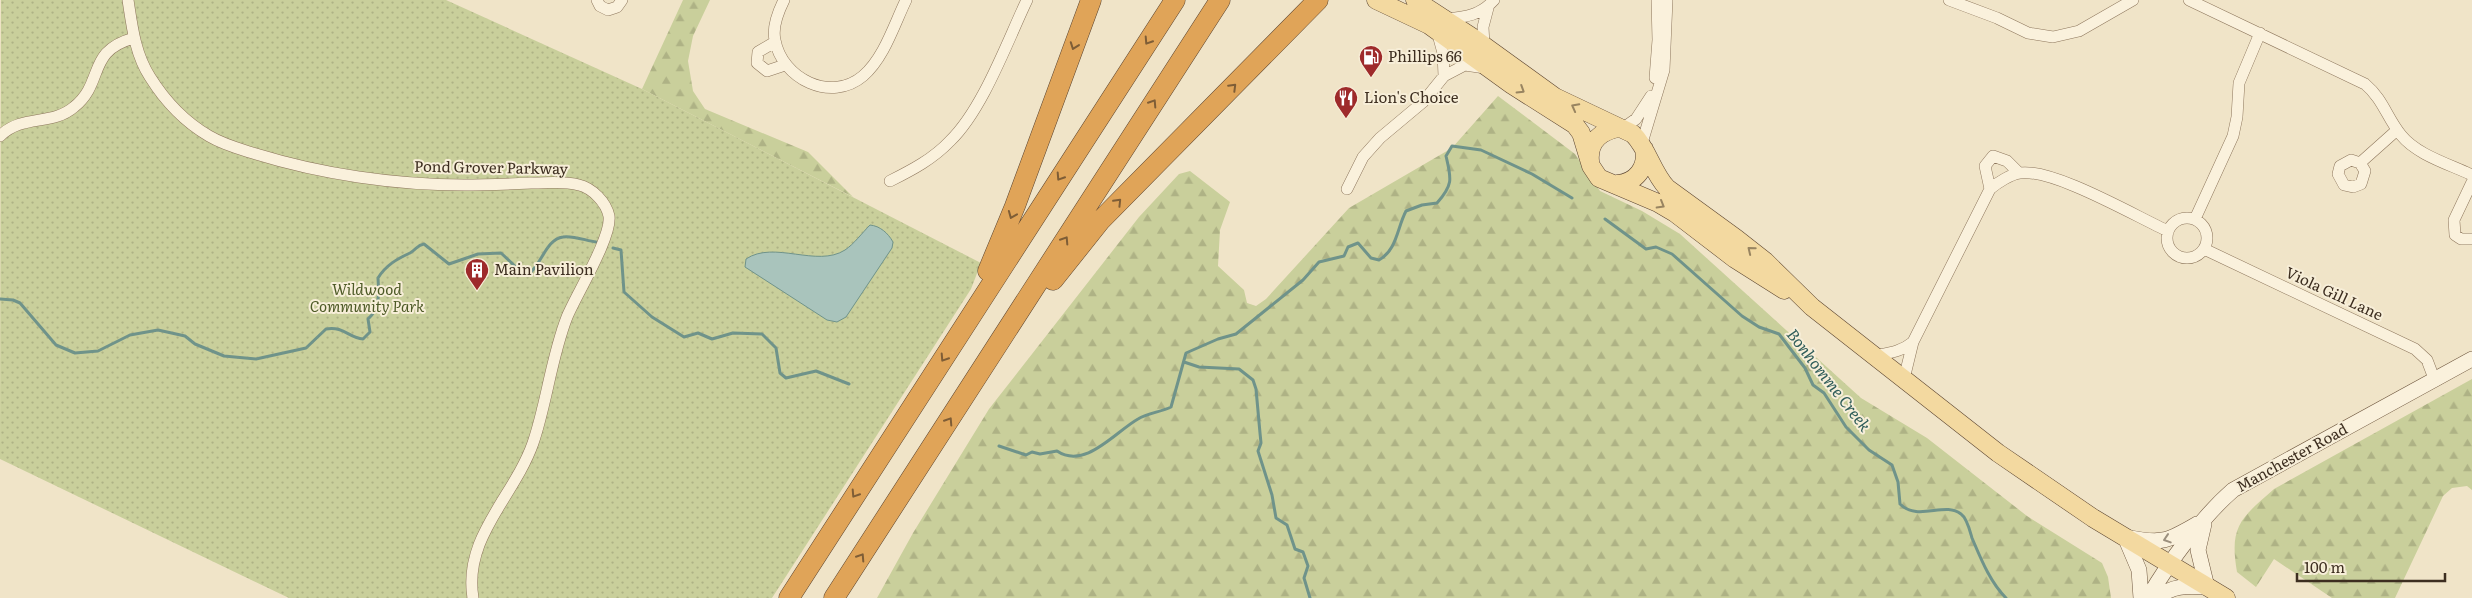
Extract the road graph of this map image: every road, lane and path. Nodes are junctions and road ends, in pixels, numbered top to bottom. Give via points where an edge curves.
1 (128, 0) edge
2 (597, 0) edge
3 (622, 0) edge
4 (784, 0) edge
5 (906, 0) edge
6 (1027, 0) edge
7 (1091, 0) edge
8 (1175, 0) edge
9 (1220, 0) edge
10 (1318, 0) edge
11 (1376, 0) edge
12 (1414, 0) edge
13 (1657, 0) edge
14 (1667, 0) edge
15 (1949, 0) edge
16 (2133, 0) edge
17 (2189, 0) edge
18 (1491, 4) edge
19 (2119, 4) edge
20 (1440, 25) junction
21 (2260, 33) junction
22 (134, 38) junction
23 (775, 42) junction
24 (1484, 45) junction
25 (785, 65) junction
26 (1490, 69) junction
27 (1444, 76) junction
28 (1620, 129) junction
29 (2397, 130) junction
30 (0, 136) edge
31 (1643, 146) junction
32 (1590, 162) junction
33 (2360, 163) dead end
34 (2019, 173) junction
35 (2472, 175) edge
36 (890, 181) dead end
37 (2472, 182) edge
38 (1617, 184) junction
39 (1347, 189) dead end
40 (1990, 189) junction
41 (2195, 219) junction
42 (2168, 231) junction
43 (2472, 238) edge
44 (2204, 249) junction
45 (1812, 307) junction
46 (961, 331) junction
47 (1007, 331) junction
48 (1912, 342) junction
49 (1874, 356) junction
50 (2472, 359) edge
51 (1904, 379) junction
52 (2435, 381) junction
53 (2205, 520) junction
54 (2126, 537) junction
55 (2170, 565) junction
56 (2207, 587) junction
57 (473, 598) edge
58 (789, 598) edge
59 (834, 598) edge
60 (2141, 598) edge
61 (2148, 598) edge
62 (2156, 598) edge
63 (2226, 598) edge

1 - 22 street, Pond Grover Parkway
2 - 3 street via 608,10 617,7
4 - 23 street via 775,24
5 - 25 street via 880,54 864,75 854,82 834,88 814,85
6 - 36 street via 982,96 961,129 927,161
7 -> 46 highway via 1015,206
8 -> 46 highway
47 -> 9 highway
47 -> 10 highway via 1026,313 1100,221
11 - 20 main road
12 - 20 main road
13 - 28 street via 1654,86 1636,119
14 - 31 street via 1664,70
15 - 19 street via 2028,32 2053,37 2079,31
16 - 19 street
17 - 21 street
18 - 20 street via 1471,17
18 - 24 street via 1483,27
20 - 24 main road
20 - 26 main road
20 - 27 street
21 - 29 street via 2365,84 2381,99
21 - 41 street via 2239,83 2233,136
22 - 30 street via 108,50 88,91 73,108 50,118 23,122
22 - 57 street, Pond Grover Parkway via 148,75 167,100 188,122 225,144 274,160 410,182 462,185 571,183 592,191 605,207 608,225 568,316 524,466 478,542 472,569
23 - 25 street
23 - 25 street via 758,52 757,63 767,70
28 -> 24 main road via 1555,97
26 - 27 street via 1464,65
26 -> 32 main road via 1575,125 1581,133
27 - 39 street via 1423,102 1380,138 1363,157
28 - 31 main road via 1633,134
28 - 32 main road via 1606,131 1595,140
29 - 33 street
29 - 35 street via 2415,148
31 - 38 main road via 1644,163 1640,171 1630,181
45 -> 31 main road via 1751,250 1667,188 1660,181
32 - 38 main road via 1600,178
34 - 40 street
34 - 40 street via 2007,161 1993,156 1985,166
34 - 42 street via 2043,174
37 - 43 street via 2453,225 2455,235 2460,239
38 -> 45 main road via 1675,213 1735,259
40 - 48 street
41 - 42 street via 2182,218
41 - 44 street via 2206,232
42 - 44 street via 2168,244 2176,254 2188,258
44 - 52 street, Viola Gill Lane via 2415,349 2427,360
45 - 49 main road
46 -> 58 highway
59 -> 47 highway
48 - 49 street via 1891,354
48 - 51 street
49 - 51 main road
50 - 52 street, Manchester Road
51 - 54 main road via 2033,479
52 - 53 street, Manchester Road via 2250,480 2218,503
53 -> 54 street via 2167,540 2155,542
53 - 55 street, Manchester Road
53 - 56 street via 2198,550
54 - 55 main road
54 - 60 street via 2140,570
55 - 56 main road
55 - 61 street, Manchester Road
56 - 62 street via 2181,586
56 - 63 main road

